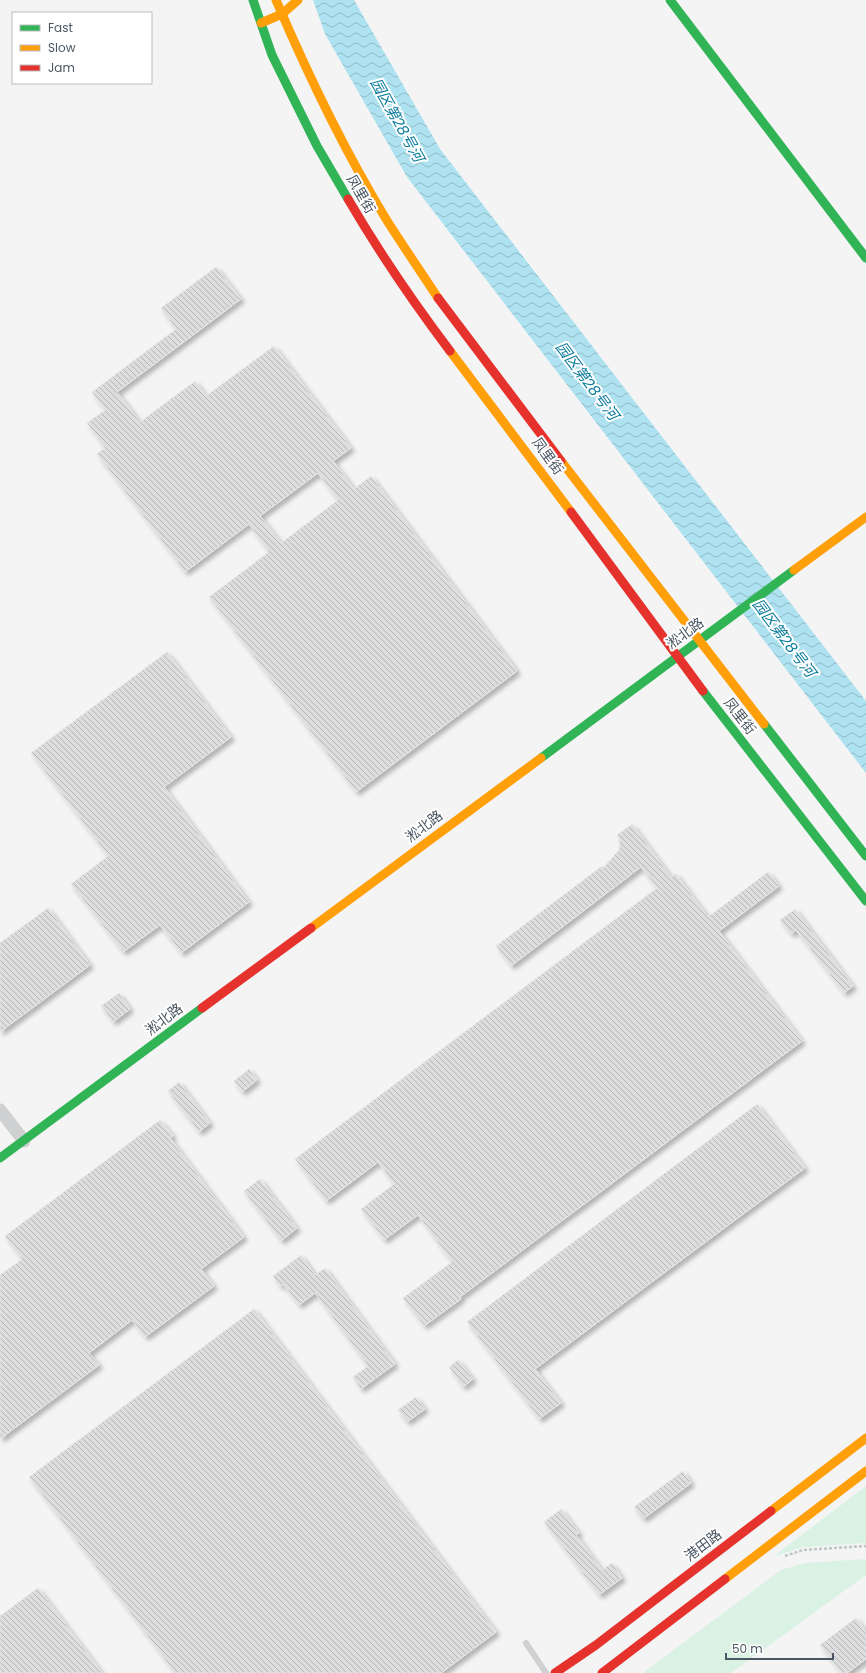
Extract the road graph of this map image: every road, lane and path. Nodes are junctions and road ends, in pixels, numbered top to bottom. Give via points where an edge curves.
1 (253, 0) edge
2 (276, 0) edge
3 (298, 0) edge
4 (670, 0) edge
5 (282, 14) junction
6 (261, 23) junction
7 (866, 258) edge
8 (866, 517) edge
9 (698, 640) junction
10 (676, 656) junction
11 (866, 856) edge
12 (866, 900) edge
13 (0, 1110) edge
14 (24, 1141) junction
15 (0, 1158) edge
16 (866, 1438) edge
17 (866, 1471) edge
18 (866, 1546) edge
19 (782, 1557) dead end
20 (526, 1643) dead end
21 (546, 1673) edge
22 (555, 1673) edge
23 (602, 1673) edge

1 - 6 main road, 凤里街
2 - 5 main road, 凤里街
3 - 5 main road
4 - 7 main road
5 - 6 main road
5 - 9 main road, 凤里街 via 336,127 386,219 439,299
6 - 10 main road, 凤里街 via 272,55 318,146 366,230 421,313 525,448
8 - 9 main road, 淞北路
9 - 10 main road, 淞北路
9 - 11 main road, 凤里街
10 - 12 main road, 凤里街
10 - 14 main road, 淞北路
13 - 14 street
14 - 15 main road, 淞北路
16 - 22 main road, 港田路 via 596,1645
17 - 23 main road
18 - 19 path via 803,1550
20 - 21 lane

